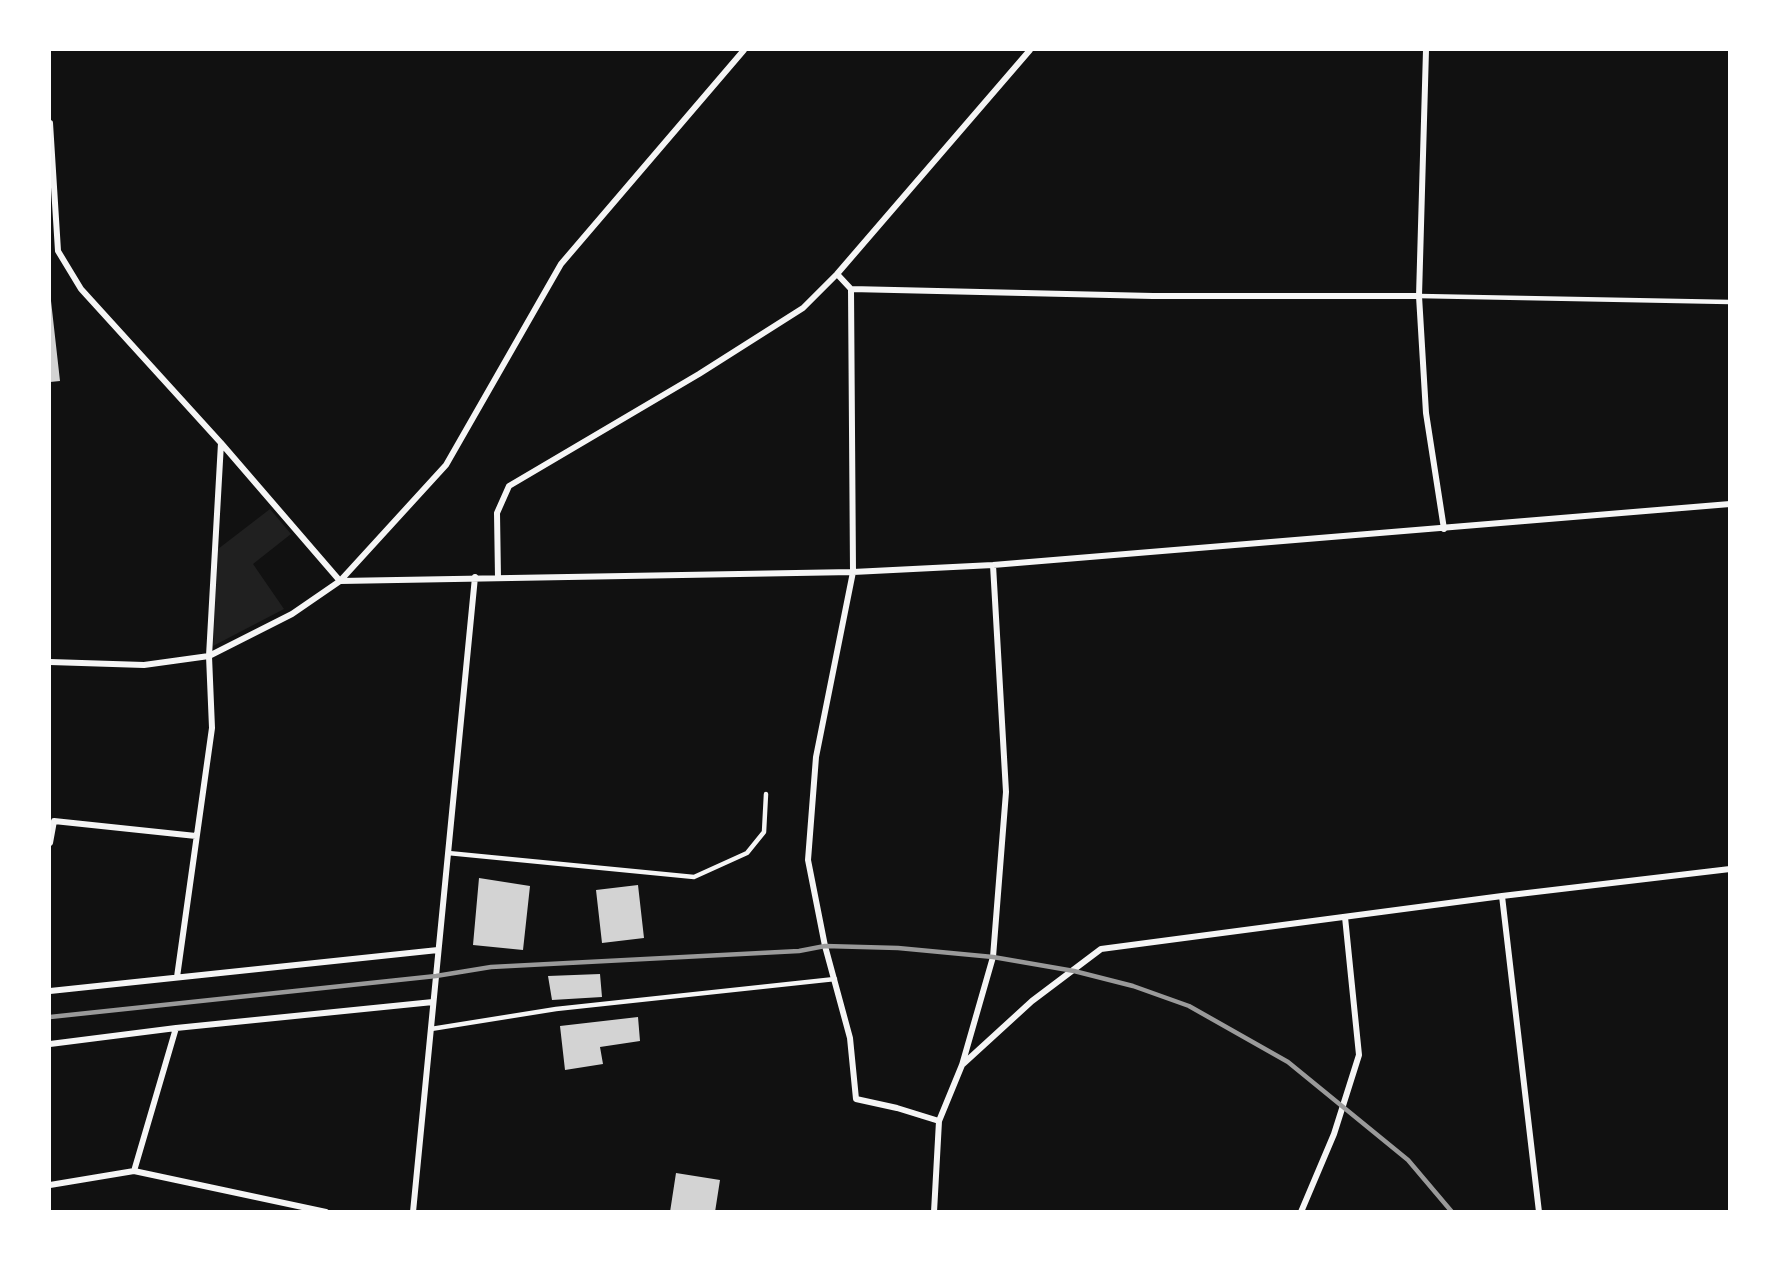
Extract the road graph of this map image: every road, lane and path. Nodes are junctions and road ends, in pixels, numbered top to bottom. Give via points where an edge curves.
1 (744, 50) edge
2 (1030, 50) edge
3 (1426, 50) edge
4 (50, 123) edge
5 (837, 274) junction
6 (851, 289) junction
7 (1419, 296) junction
8 (1730, 302) edge
9 (221, 443) junction
10 (1730, 504) edge
11 (1444, 529) junction
12 (993, 566) junction
13 (853, 572) junction
14 (475, 577) junction
15 (498, 578) junction
16 (340, 581) junction
17 (209, 656) junction
18 (50, 662) edge
19 (766, 794) dead end
20 (196, 836) junction
21 (50, 843) edge
22 (448, 853) junction
23 (1730, 869) edge
24 (1502, 896) junction
25 (1345, 917) junction
26 (438, 950) junction
27 (177, 977) junction
28 (835, 979) junction
29 (50, 991) edge
30 (433, 1002) junction
31 (176, 1028) junction
32 (431, 1029) junction
33 (50, 1044) edge
34 (962, 1065) junction
35 (939, 1121) junction
36 (134, 1171) junction
37 (50, 1185) edge
38 (326, 1212) edge
39 (413, 1212) edge
40 (934, 1212) edge
41 (1301, 1212) edge
42 (1539, 1212) edge

1 - 16 street via 561,264 446,465
2 - 5 street
3 - 7 street
4 - 9 street via 58,251 81,289
5 - 6 street
5 - 15 street via 803,308 509,486 496,513
6 - 7 street via 1154,296
6 - 13 street
7 - 8 lane
7 - 11 street via 1426,412
9 - 16 street
9 - 17 street
10 - 11 street
11 - 12 street
12 - 13 street
12 - 34 street via 1006,792 993,957
13 - 15 street
13 - 28 street via 816,757 808,860
14 - 15 street
14 - 16 street
14 - 22 street
16 - 17 street via 292,614
17 - 18 street via 144,665
17 - 20 street via 212,728
19 - 22 lane via 764,832 747,853 694,877
20 - 21 street via 54,822
20 - 27 street
22 - 26 street
23 - 24 street
24 - 25 street
24 - 42 street
25 - 34 street via 1101,949 1032,1001
25 - 41 street via 1359,1055 1334,1134
26 - 27 street
26 - 30 street
27 - 29 street
28 - 32 lane via 556,1009
28 - 35 street via 850,1038 856,1099
30 - 31 street
30 - 32 street
31 - 33 street
31 - 36 street
32 - 39 street
34 - 35 street
35 - 40 street
36 - 37 street
36 - 38 street

